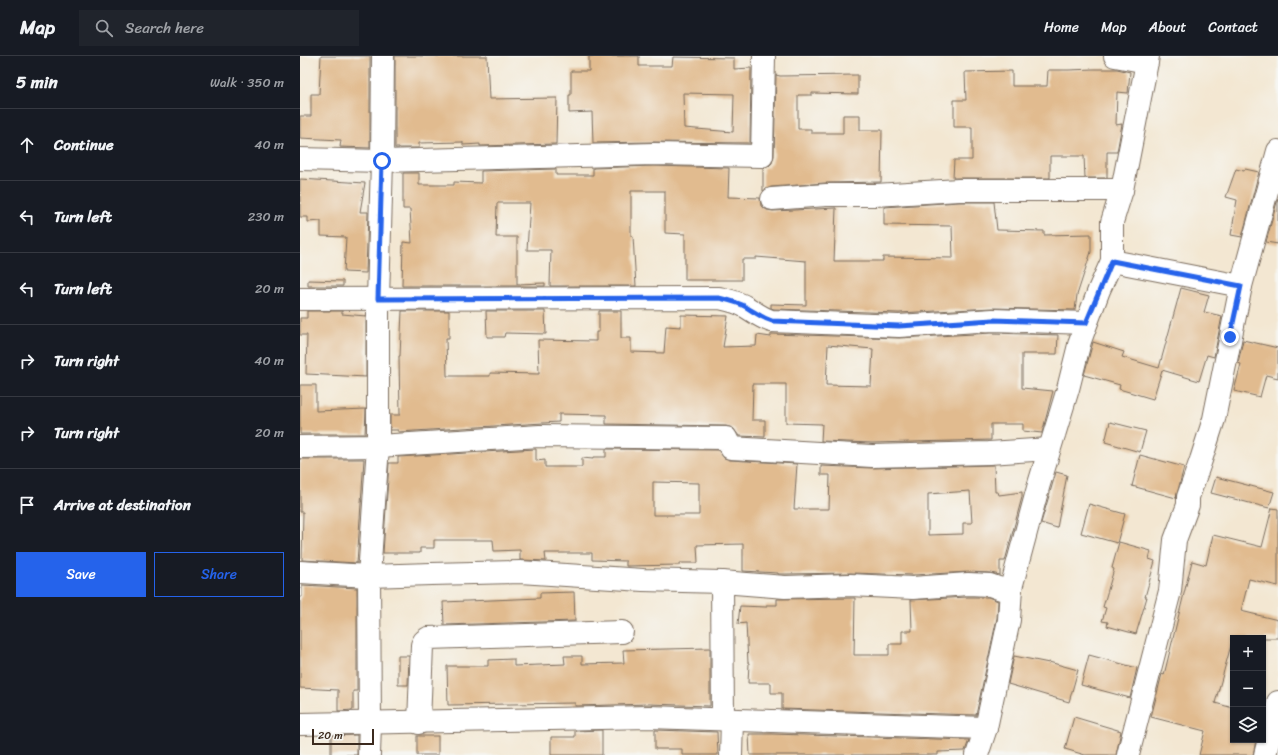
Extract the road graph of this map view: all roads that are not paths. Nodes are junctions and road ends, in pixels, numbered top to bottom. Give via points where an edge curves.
1 (383, 56) edge
2 (764, 56) edge
3 (1115, 56) edge
4 (1147, 59) edge
5 (1278, 151) edge
6 (300, 159) edge
7 (382, 161) junction
8 (1122, 190) junction
9 (772, 199) dead end
10 (1112, 261) junction
11 (1241, 286) junction
12 (300, 299) edge
13 (378, 299) junction
14 (1086, 323) junction
15 (378, 446) junction
16 (300, 447) edge
17 (1049, 449) junction
18 (300, 572) edge
19 (369, 576) junction
20 (722, 582) junction
21 (1011, 588) junction
22 (622, 632) dead end
23 (1278, 702) edge
24 (727, 720) junction
25 (370, 723) junction
26 (419, 723) junction
27 (300, 724) edge
28 (986, 728) junction
29 (369, 755) edge
30 (731, 755) edge
31 (977, 755) edge
32 (1128, 755) edge
33 (1265, 755) edge

1 - 7 street
2 - 7 street via 762,156 654,154
3 - 4 street
4 - 8 street
5 - 11 street
6 - 7 street
7 - 13 street
8 - 9 street via 959,190
8 - 10 street via 1112,222
10 - 11 street
10 - 14 street
11 - 32 street via 1214,419 1175,540 1170,591
12 - 13 street
13 - 14 street via 719,298 737,302 760,317 772,321 899,326 993,320
13 - 15 street
14 - 17 street
15 - 16 street
15 - 17 street via 540,436 726,438 731,448 872,456
15 - 19 street
17 - 21 street
18 - 19 street
19 - 20 street via 520,572
19 - 25 street
20 - 21 street via 785,587 850,585 913,588 968,584
20 - 24 street
21 - 28 street via 1009,620
22 - 26 street via 428,638 422,645
23 - 33 street
24 - 26 street via 641,718
24 - 28 street
24 - 30 street
25 - 26 street
25 - 27 street
25 - 29 street
28 - 31 street

